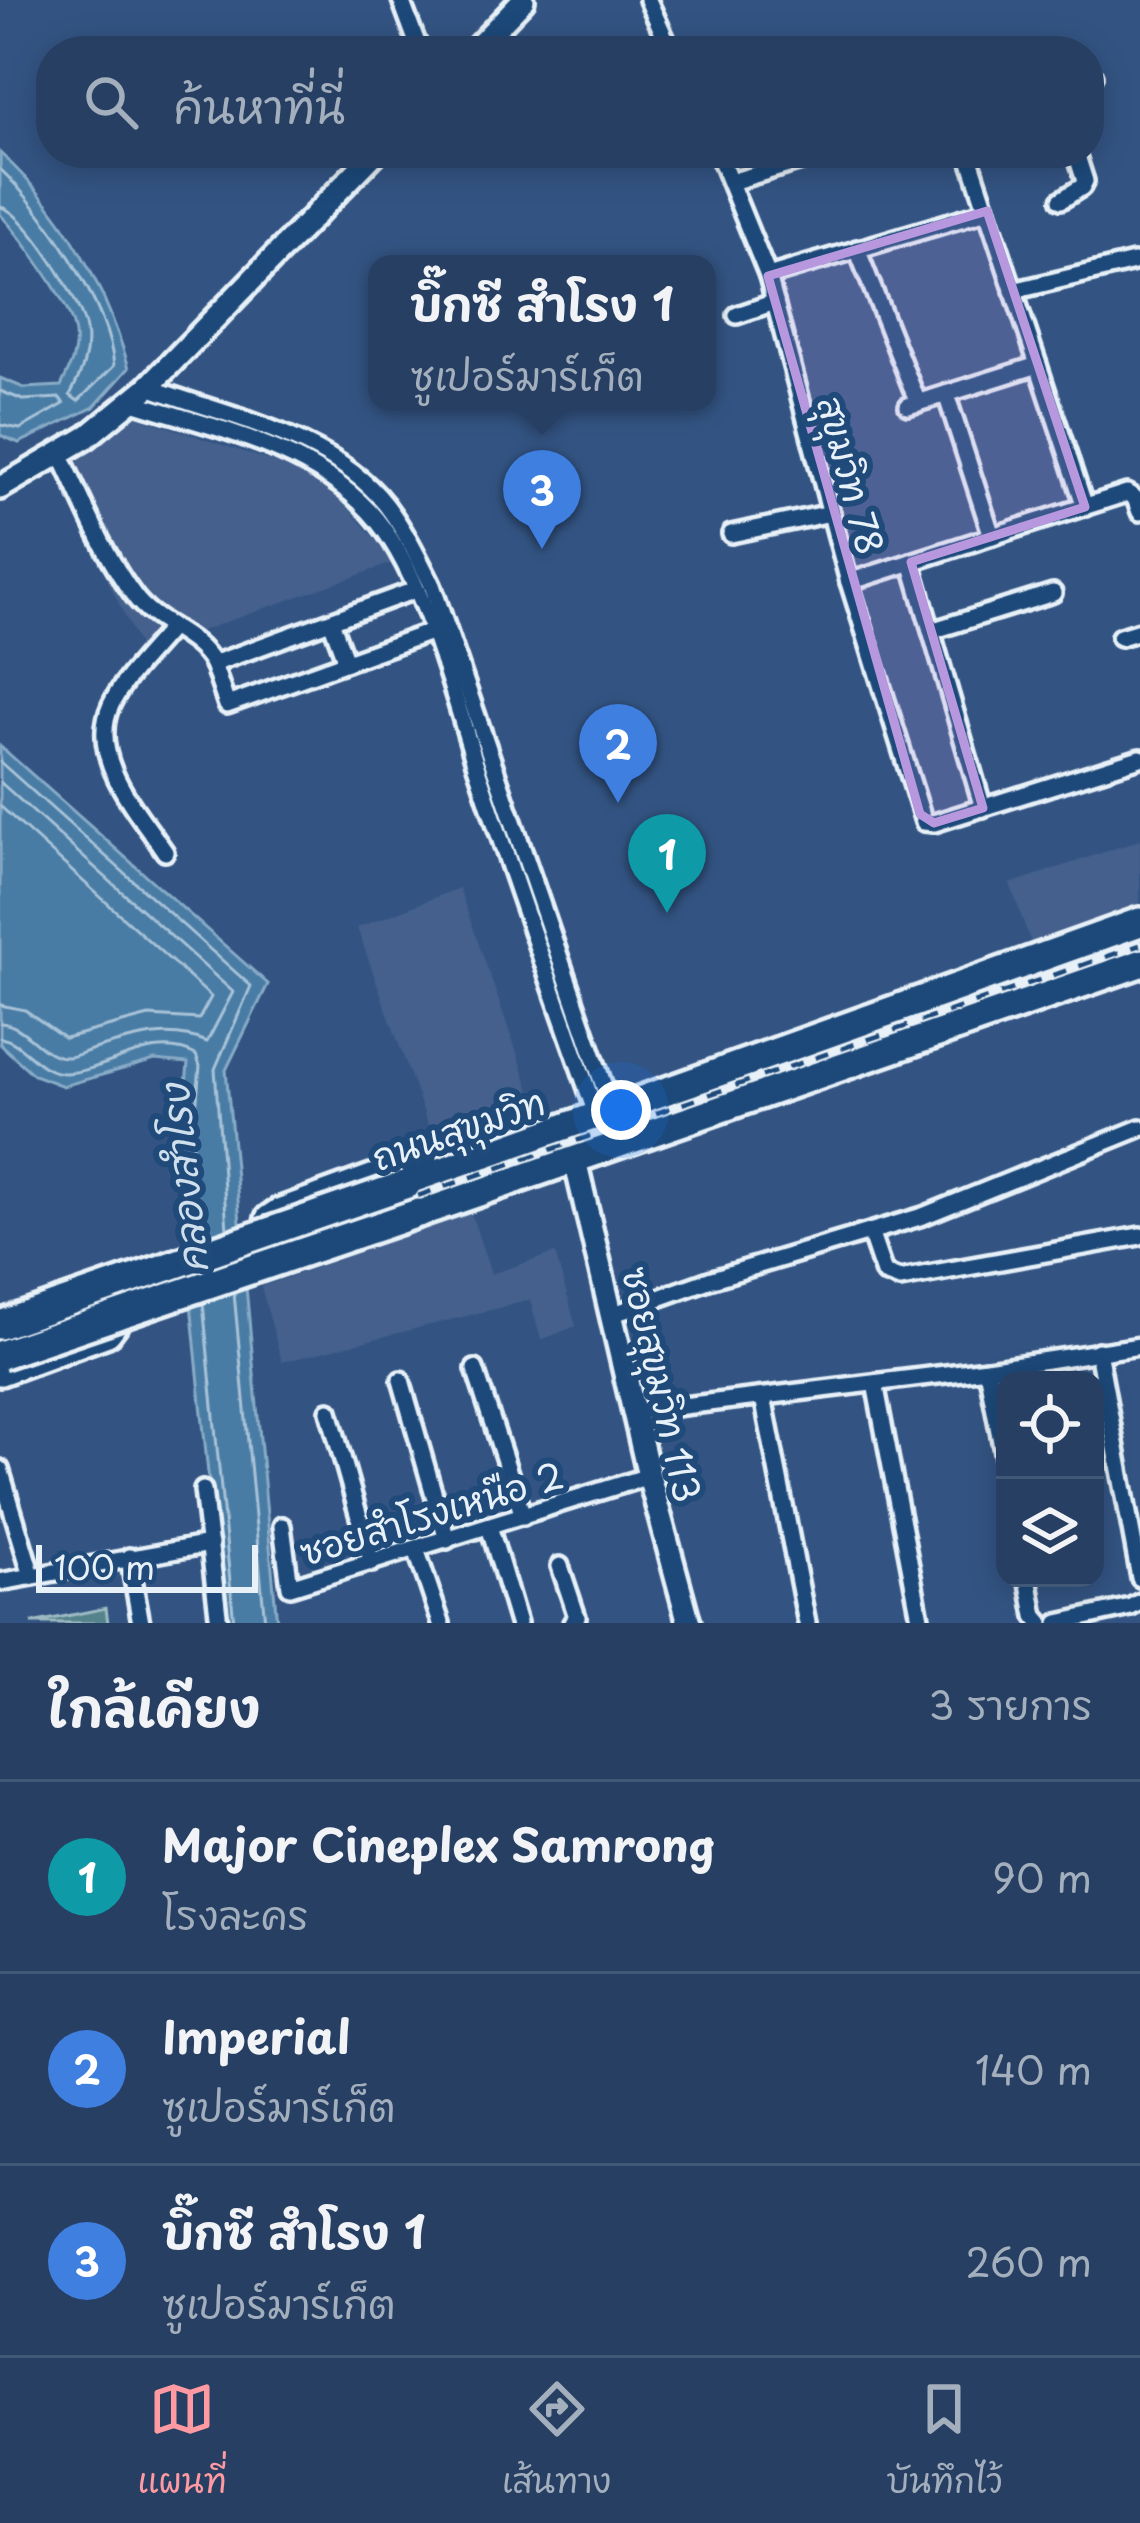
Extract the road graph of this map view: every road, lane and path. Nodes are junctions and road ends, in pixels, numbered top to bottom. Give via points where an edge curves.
1 (401, 0) edge
2 (523, 0) edge
3 (648, 0) edge
4 (414, 36) edge
5 (488, 36) edge
6 (664, 36) edge
7 (360, 168) edge
8 (725, 168) edge
9 (778, 168) edge
10 (973, 168) edge
11 (1081, 168) edge
12 (731, 182) junction
13 (1060, 200) dead end
14 (987, 211) junction
15 (857, 249) junction
16 (1135, 262) dead end
17 (768, 276) junction
18 (1013, 291) junction
19 (775, 302) junction
20 (737, 315) dead end
21 (1038, 365) junction
22 (139, 394) junction
23 (946, 394) junction
24 (60, 454) junction
25 (0, 488) edge
26 (376, 506) junction
27 (1085, 507) junction
28 (1140, 512) edge
29 (831, 513) junction
30 (731, 534) dead end
31 (992, 536) junction
32 (911, 562) junction
33 (849, 582) junction
34 (415, 590) junction
35 (1053, 592) dead end
36 (331, 621) junction
37 (170, 628) junction
38 (438, 629) junction
39 (931, 631) junction
40 (1140, 631) edge
41 (1120, 637) dead end
42 (346, 662) junction
43 (213, 664) junction
44 (1140, 758) edge
45 (983, 808) junction
46 (165, 852) dead end
47 (1140, 922) edge
48 (1140, 963) edge
49 (604, 1110) junction
50 (1140, 1128) edge
51 (575, 1160) junction
52 (870, 1232) junction
53 (1140, 1236) edge
54 (0, 1311) edge
55 (614, 1314) junction
56 (0, 1325) edge
57 (1140, 1346) edge
58 (1098, 1351) junction
59 (0, 1355) edge
60 (476, 1369) dead end
61 (987, 1369) junction
62 (0, 1371) edge
63 (401, 1380) dead end
64 (875, 1384) junction
65 (763, 1397) junction
66 (329, 1412) dead end
67 (634, 1412) junction
68 (996, 1416) edge
69 (0, 1469) edge
70 (649, 1476) junction
71 (203, 1490) dead end
72 (523, 1516) junction
73 (282, 1526) dead end
74 (489, 1526) junction
75 (447, 1540) junction
76 (210, 1544) junction
77 (416, 1549) junction
78 (129, 1557) junction
79 (372, 1563) junction
80 (560, 1566) dead end
81 (32, 1576) junction
82 (1140, 1578) edge
83 (0, 1582) edge
84 (1030, 1587) edge
85 (1140, 1602) edge
86 (141, 1623) edge
87 (219, 1623) edge
88 (441, 1623) edge
89 (518, 1623) edge
90 (572, 1623) edge
91 (688, 1623) edge
92 (807, 1623) edge
93 (921, 1623) edge
94 (1041, 1623) edge
95 (1058, 1623) edge

1 - 4 street
2 - 5 main road
3 - 6 street
7 - 22 main road
8 - 12 street, สุขุมวิท 78
9 - 12 street
10 - 14 street
11 - 13 street via 1085,181
12 - 17 street, สุขุมวิท 78
14 - 15 street
14 - 18 street
15 - 17 street
15 - 23 street via 913,405
16 - 18 street
17 - 19 street, สุขุมวิท 78
18 - 21 street
19 - 20 street
19 - 29 street, สุขุมวิท 78
21 - 23 street
21 - 27 street
22 - 24 main road
22 - 26 street via 271,439 303,441 348,469
23 - 31 street
24 - 25 main road
24 - 37 street via 129,587
26 - 34 street
26 - 38 street via 418,555
27 - 28 street, สุขุมวิท 78 via 1127,493
27 - 31 street, สุขุมวิท 78
29 - 30 street
29 - 33 street, สุขุมวิท 78
31 - 32 street, สุขุมวิท 78
32 - 33 street, สุขุมวิท 78
32 - 39 street
33 - 45 street via 920,814 934,823
34 - 36 street
34 - 38 street
35 - 39 street
36 - 42 street
36 - 43 street
37 - 43 street via 198,642
37 - 46 street via 113,701 105,735 126,796
38 - 42 street
38 - 49 street
39 - 45 street
40 - 41 street
42 - 43 street via 227,705
44 - 45 street
47 - 49 highway, ถนนสุขุมวิท
48 - 51 highway, ถนนสุขุมวิท
49 - 51 highway via 572,1111 279,1213 263,1250 271,1267 286,1270 550,1177
49 - 56 highway, ถนนสุขุมวิท, bridge
50 - 52 street
51 - 55 main road, ซอยสุขุมวิท 113
51 - 59 highway, ถนนสุขุมวิท, bridge
52 - 53 street via 884,1273 900,1279
52 - 55 street
54 - 62 highway via 96,1282 108,1285 118,1318 107,1332
55 - 67 main road, ซอยสุขุมวิท 113
57 - 58 street
58 - 61 street
58 - 82 street
60 - 72 street
61 - 64 street
61 - 68 street
63 - 75 street
64 - 65 street
64 - 93 street
65 - 67 street
65 - 92 street
66 - 79 street
67 - 70 main road, ซอยสุขุมวิท 113
69 - 81 street
70 - 72 street, ซอยสำโรงเหนือ 2
70 - 91 main road, ซอยสุขุมวิท 113
71 - 76 street
72 - 74 street, ซอยสำโรงเหนือ 2
73 - 79 street, ซอยสำโรงเหนือ 2 via 290,1587
74 - 75 street, ซอยสำโรงเหนือ 2
74 - 89 street
75 - 77 street, ซอยสำโรงเหนือ 2
76 - 78 street
76 - 87 street
77 - 79 street, ซอยสำโรงเหนือ 2
77 - 88 street
78 - 81 street
78 - 86 street
80 - 90 street via 577,1617
81 - 83 street
84 - 94 street
85 - 95 street

